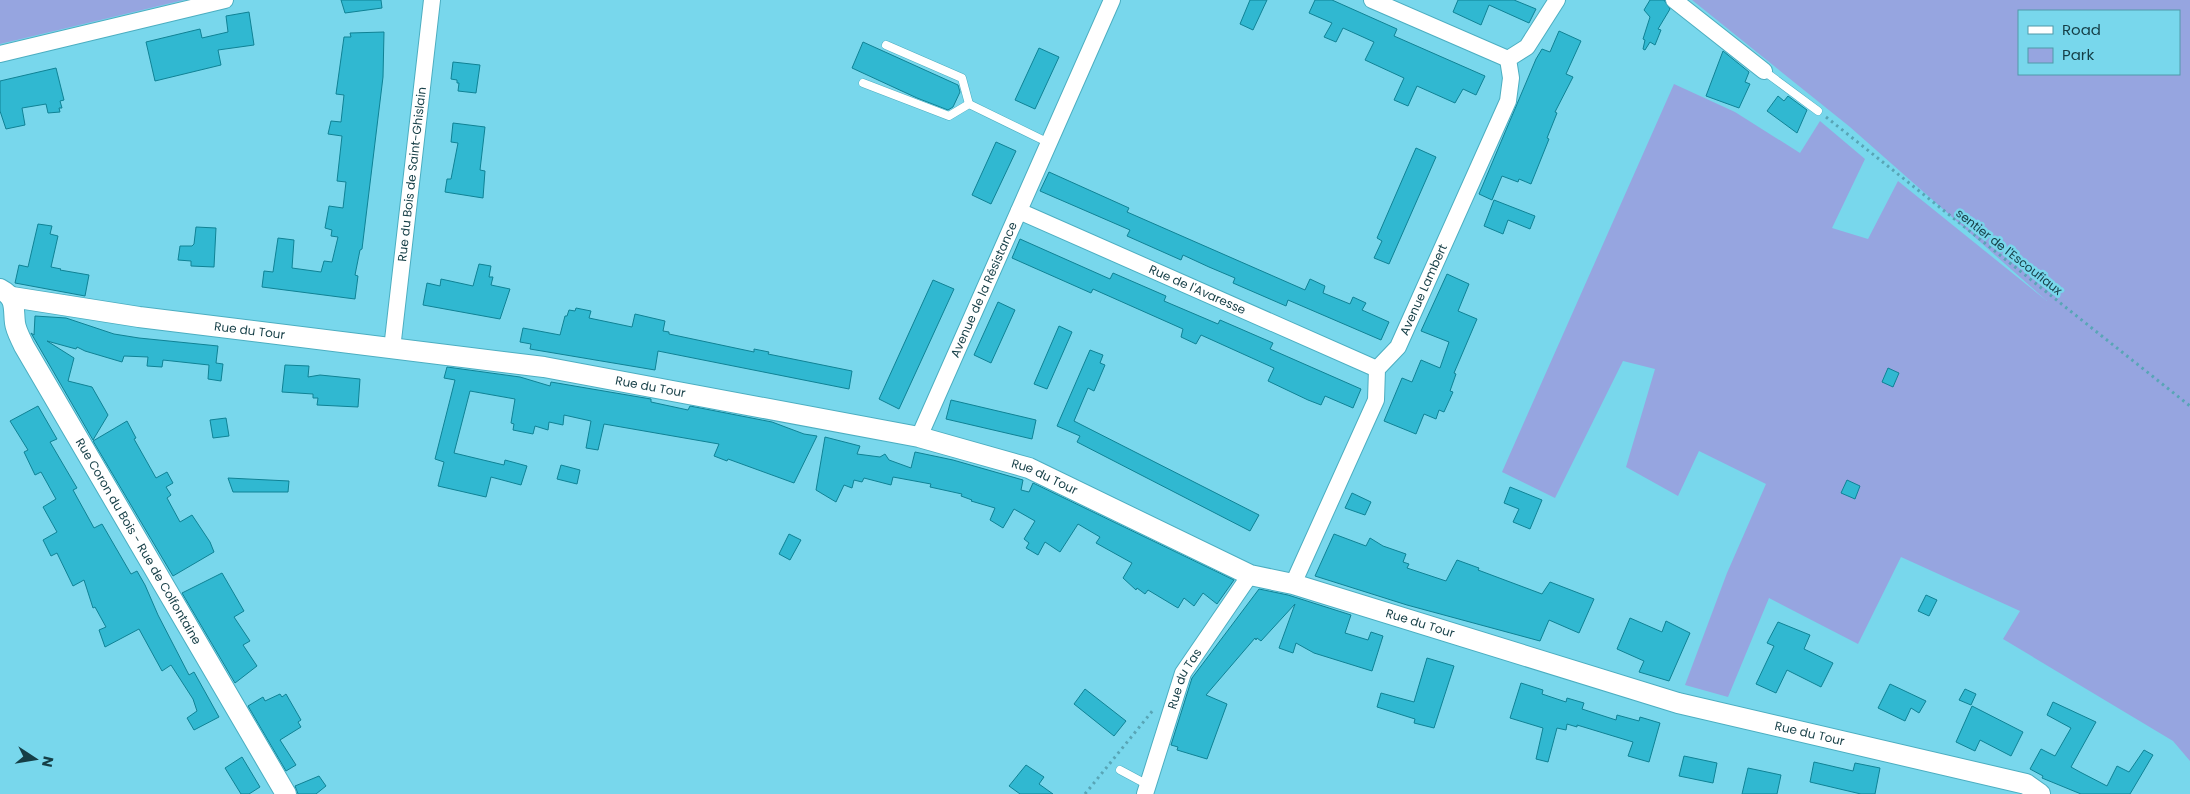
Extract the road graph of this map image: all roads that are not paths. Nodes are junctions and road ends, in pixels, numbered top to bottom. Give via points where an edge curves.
1 (225, 0) edge
2 (432, 0) edge
3 (1112, 0) edge
4 (1372, 0) edge
5 (1557, 0) edge
6 (1674, 0) edge
7 (886, 45) dead end
8 (0, 54) edge
9 (1508, 59) junction
10 (1764, 71) joint
11 (863, 83) dead end
12 (969, 104) junction
13 (1818, 111) road end
14 (1049, 143) junction
15 (1019, 211) junction
16 (6, 293) edge
17 (392, 349) junction
18 (1377, 369) junction
19 (919, 437) junction
20 (1250, 575) junction
21 (1292, 584) junction
22 (1120, 770) dead end
23 (1146, 790) edge
24 (286, 794) edge
25 (2040, 794) edge

1 - 8 street
2 - 17 street, Rue du Bois de Saint-Ghislain
3 - 14 street, Avenue de la Résistance
4 - 9 street
5 - 9 street via 1527,47
6 - 10 street
7 - 12 lane via 962,78
9 - 18 street, Avenue Lambert via 1511,78 1508,101 1398,346
10 - 13 lane
11 - 12 lane via 949,116
12 - 14 lane
14 - 15 street, Avenue de la Résistance
15 - 18 street, Rue de l'Avaresse
15 - 19 street, Avenue de la Résistance
16 - 17 street, Rue du Tour via 139,317
16 - 24 street, Rue Coron du Bois - Rue de Colfontaine via 15,307 15,325 24,346
17 - 19 street, Rue du Tour via 544,367
18 - 21 street via 1376,400
19 - 20 street, Rue du Tour via 1029,468
20 - 21 street, Rue du Tour
20 - 23 street, Rue du Tas via 1183,673
21 - 25 street, Rue du Tour via 1678,703 2026,784
22 - 23 lane

